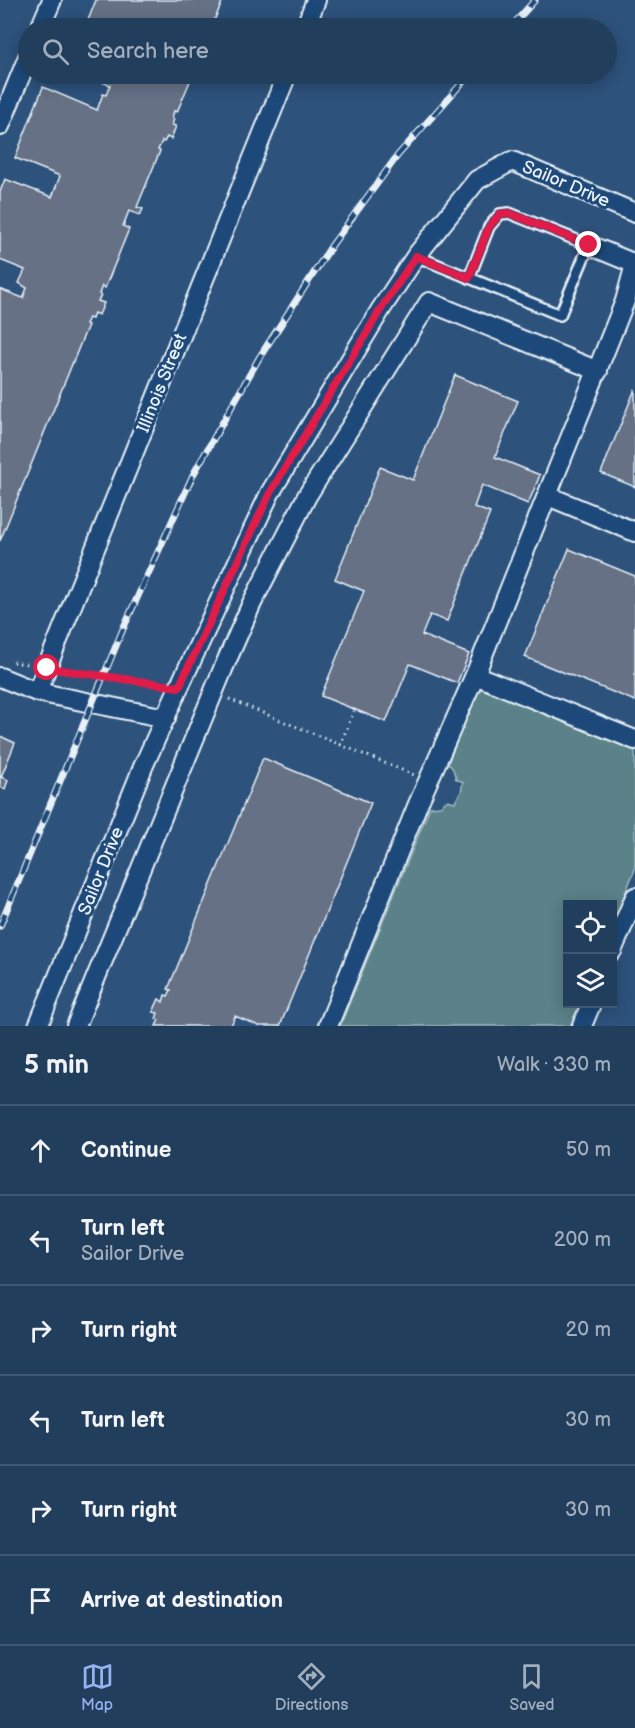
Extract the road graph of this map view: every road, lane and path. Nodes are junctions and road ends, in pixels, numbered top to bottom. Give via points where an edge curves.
1 (52, 0) edge
2 (316, 0) edge
3 (44, 18) edge
4 (309, 18) edge
5 (18, 82) edge
6 (283, 84) edge
7 (0, 126) edge
8 (635, 213) edge
9 (589, 245) junction
10 (416, 256) junction
11 (635, 264) edge
12 (469, 278) junction
13 (630, 303) edge
14 (598, 371) junction
15 (548, 496) junction
16 (635, 532) edge
17 (47, 668) junction
18 (4, 669) edge
19 (475, 675) junction
20 (179, 687) junction
21 (38, 692) junction
22 (214, 693) junction
23 (354, 711) dead end
24 (165, 718) junction
25 (635, 740) edge
26 (340, 745) junction
27 (428, 781) junction
28 (635, 897) edge
29 (617, 939) edge
30 (589, 1008) edge
31 (38, 1026) edge
32 (76, 1026) edge
33 (328, 1026) edge
34 (582, 1026) edge

1 - 3 street
2 - 4 street
5 - 7 street
6 - 17 street, Illinois Street
8 - 10 street, Sailor Drive via 512,161 477,180
9 - 11 street
9 - 12 lane via 509,213 500,214 489,227
9 - 12 lane via 560,315
10 - 12 lane
10 - 20 street, Sailor Drive via 270,493
11 - 13 street
13 - 14 street
14 - 15 street
14 - 22 street via 429,302 307,496 252,603
15 - 16 street
15 - 19 street
17 - 18 path
17 - 20 path
17 - 21 street, Illinois Street
18 - 21 street
19 - 25 street
19 - 27 street
20 - 24 street, Sailor Drive
21 - 24 street
22 - 26 path
22 - 32 street
23 - 26 path
24 - 31 street, Sailor Drive
26 - 27 path
27 - 33 street
28 - 29 street
30 - 34 street

